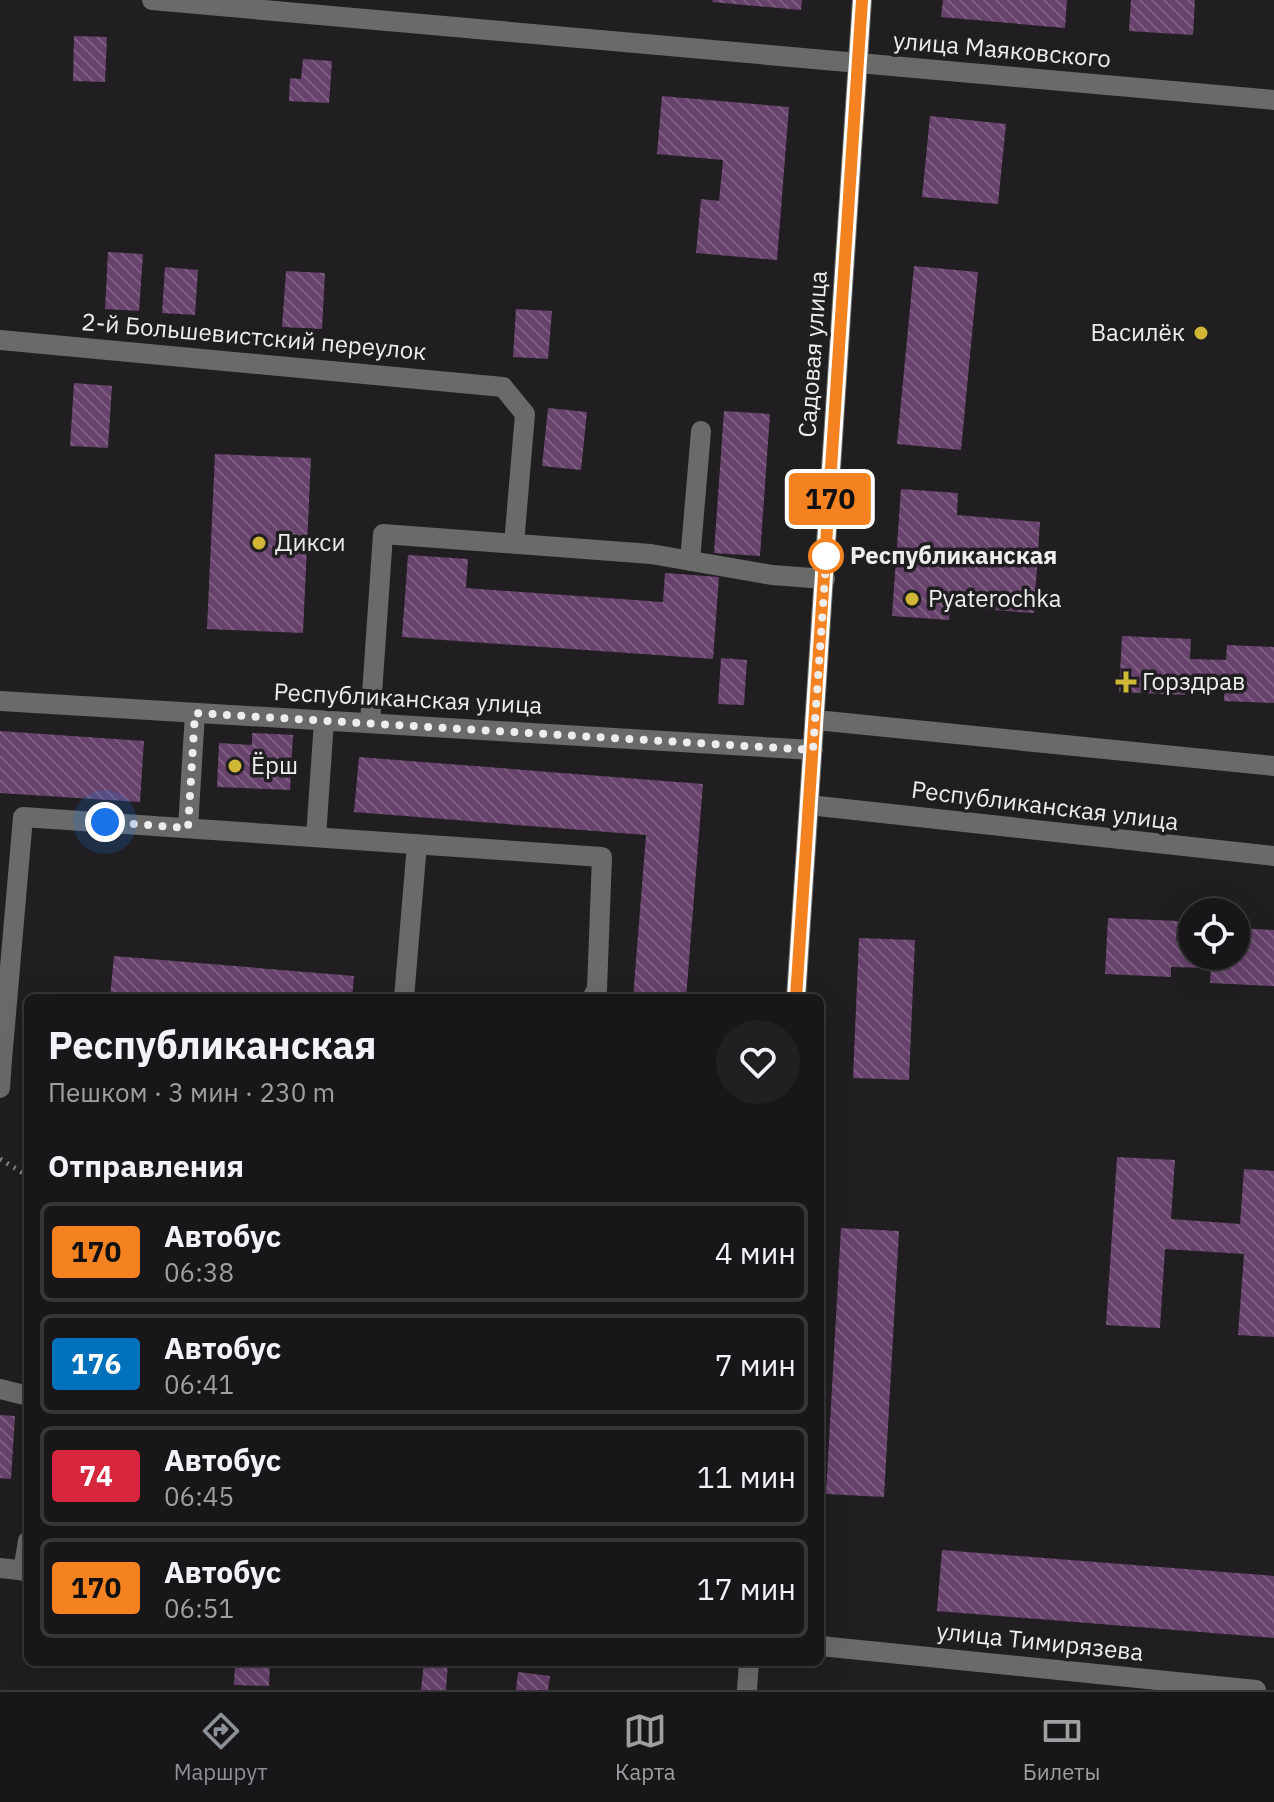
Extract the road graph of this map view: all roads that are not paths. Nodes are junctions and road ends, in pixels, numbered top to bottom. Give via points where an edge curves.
1 (152, 0) edge
2 (862, 0) edge
3 (857, 63) junction
4 (1274, 100) edge
5 (0, 340) edge
6 (701, 431) dead end
7 (514, 544) junction
8 (690, 561) junction
9 (825, 579) junction
10 (0, 701) edge
11 (195, 713) junction
12 (816, 720) junction
13 (324, 721) junction
14 (370, 723) junction
15 (813, 750) junction
16 (1274, 766) edge
17 (809, 805) junction
18 (188, 828) junction
19 (316, 837) junction
20 (417, 844) junction
21 (1274, 856) edge
22 (404, 994) edge
23 (594, 994) edge
24 (796, 994) edge
25 (1, 1060) edge
26 (0, 1088) edge
27 (0, 1389) edge
28 (24, 1395) edge
29 (0, 1568) edge
30 (24, 1571) edge
31 (824, 1646) edge
32 (749, 1666) edge
33 (747, 1690) edge
34 (1256, 1690) edge

1 - 3 street, улица Маяковского
2 - 3 street, Садовая улица
3 - 4 street, улица Маяковского
3 - 9 street, Садовая улица
5 - 7 street, 2-й Большевистский переулок via 503,387 525,414
6 - 8 street
7 - 8 street
7 - 14 street via 383,534
8 - 9 street
9 - 12 street, Садовая улица
10 - 11 street, Республиканская улица
11 - 13 street, Республиканская улица
11 - 18 street
12 - 15 street, Садовая улица
12 - 16 street
13 - 14 street, Республиканская улица
13 - 19 street
14 - 15 street, Республиканская улица
15 - 17 street, Садовая улица
17 - 21 street, Республиканская улица
17 - 24 street, Садовая улица
18 - 19 street
18 - 25 street via 23,817
19 - 20 street
20 - 22 street
20 - 23 street via 602,857
25 - 26 street
27 - 28 street
29 - 30 street
31 - 34 street, улица Тимирязева
32 - 33 street

